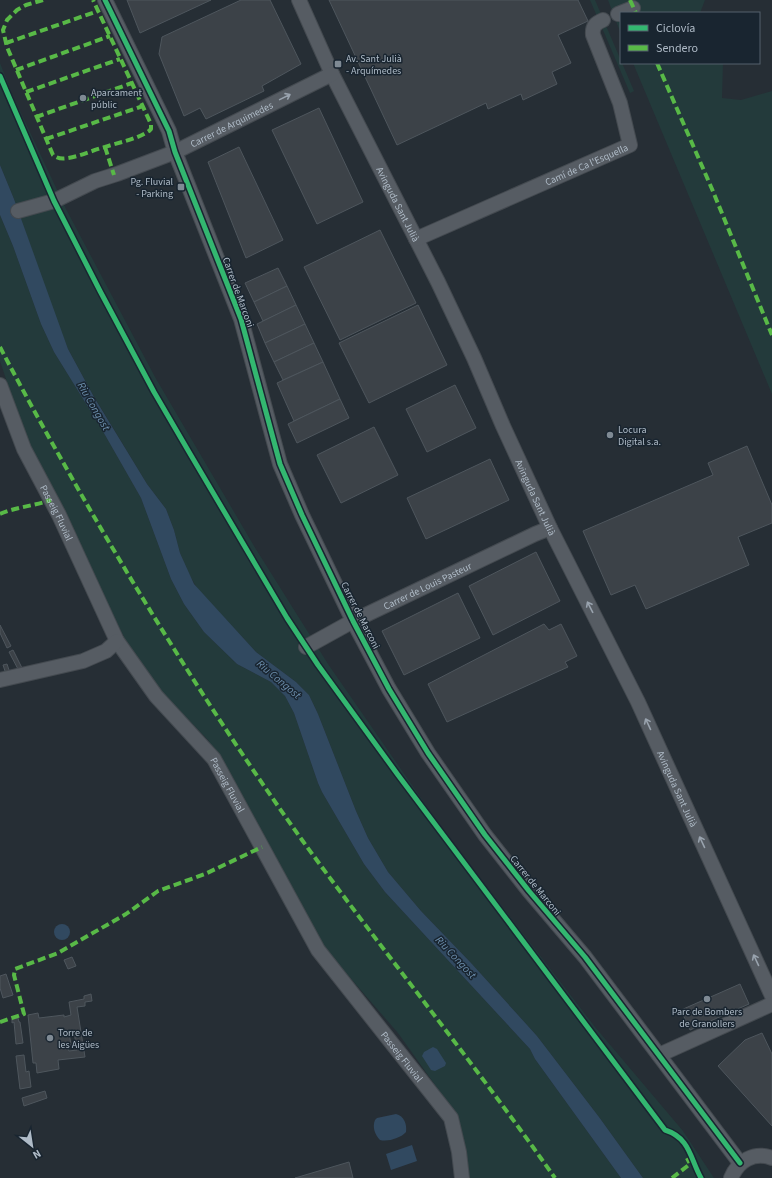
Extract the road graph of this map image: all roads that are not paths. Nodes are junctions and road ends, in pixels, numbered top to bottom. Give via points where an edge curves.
1 (105, 0) edge
2 (299, 0) edge
3 (634, 8) dead end
4 (623, 12) edge
5 (603, 20) dead end
6 (332, 74) junction
7 (175, 152) junction
8 (18, 210) dead end
9 (416, 239) junction
10 (0, 385) edge
11 (550, 528) junction
12 (353, 621) junction
13 (117, 641) junction
14 (306, 647) dead end
15 (0, 680) edge
16 (772, 996) edge
17 (772, 1004) edge
18 (659, 1055) junction
19 (772, 1158) edge
20 (740, 1163) junction
21 (462, 1178) edge
22 (731, 1178) edge

1 - 7 street, Carrer de Marconi via 169,131
2 - 6 street, Avinguda Sant Julià
3 - 4 street
5 - 9 street, Camí de Ca l'Esquella via 596,23 592,29 593,35 620,103 630,145
7 -> 6 street, Carrer de Arquimedes
6 - 9 street, Avinguda Sant Julià
7 - 8 street, Carrer de Arquimedes via 95,181 54,201
7 - 12 street, Carrer de Marconi via 240,319 280,464
9 - 11 street, Avinguda Sant Julià via 474,358
10 - 13 street, Passeig Fluvial via 24,449 59,515
11 - 12 street, Carrer de Louis Pasteur
16 -> 11 street, Avinguda Sant Julià via 638,702
12 - 14 street, Carrer de Louis Pasteur
12 - 18 street, Carrer de Marconi via 424,747 467,810 528,891 585,957
13 - 15 street via 106,651 83,661
13 - 21 street, Passeig Fluvial via 156,696 214,759 318,950 451,1118
17 - 18 street
18 - 20 street, Carrer de Marconi
19 - 20 street via 760,1155
20 - 22 street

